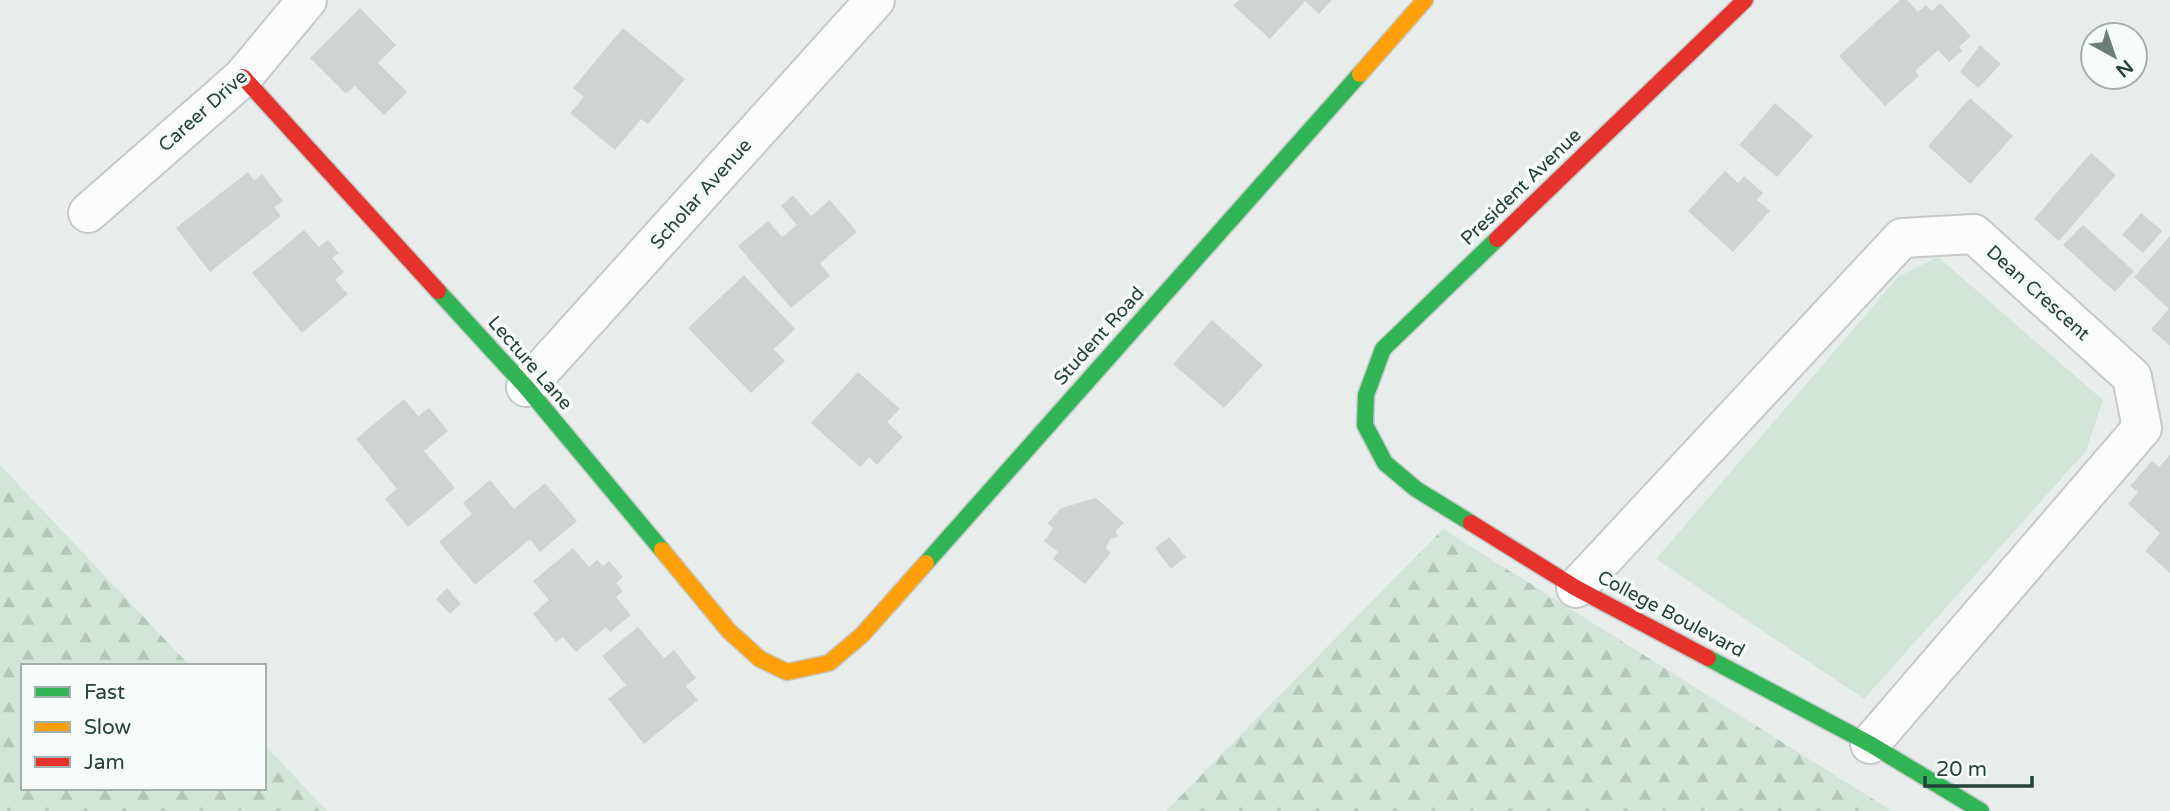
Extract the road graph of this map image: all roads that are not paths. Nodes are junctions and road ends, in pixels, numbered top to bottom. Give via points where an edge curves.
1 (307, 0) edge
2 (876, 0) edge
3 (1425, 0) edge
4 (1745, 0) edge
5 (243, 77) junction
6 (88, 213) dead end
7 (526, 387) junction
8 (1365, 425) joint
9 (1576, 588) junction
10 (787, 672) joint
11 (1870, 744) junction
12 (1981, 811) edge

1 - 5 street, Career Drive
2 - 7 street, Scholar Avenue
3 - 10 street, Student Road via 862,635 830,663
4 - 8 street, President Avenue via 1383,349 1366,395
5 - 6 street, Career Drive
5 - 7 street, Lecture Lane
7 - 10 street, Lecture Lane via 729,631 760,659
8 - 9 street, College Boulevard via 1385,463 1416,489
9 - 11 street, College Boulevard
9 - 11 street, Dean Crescent via 1902,238 1974,234 2132,377 2142,428
11 - 12 street, College Boulevard

